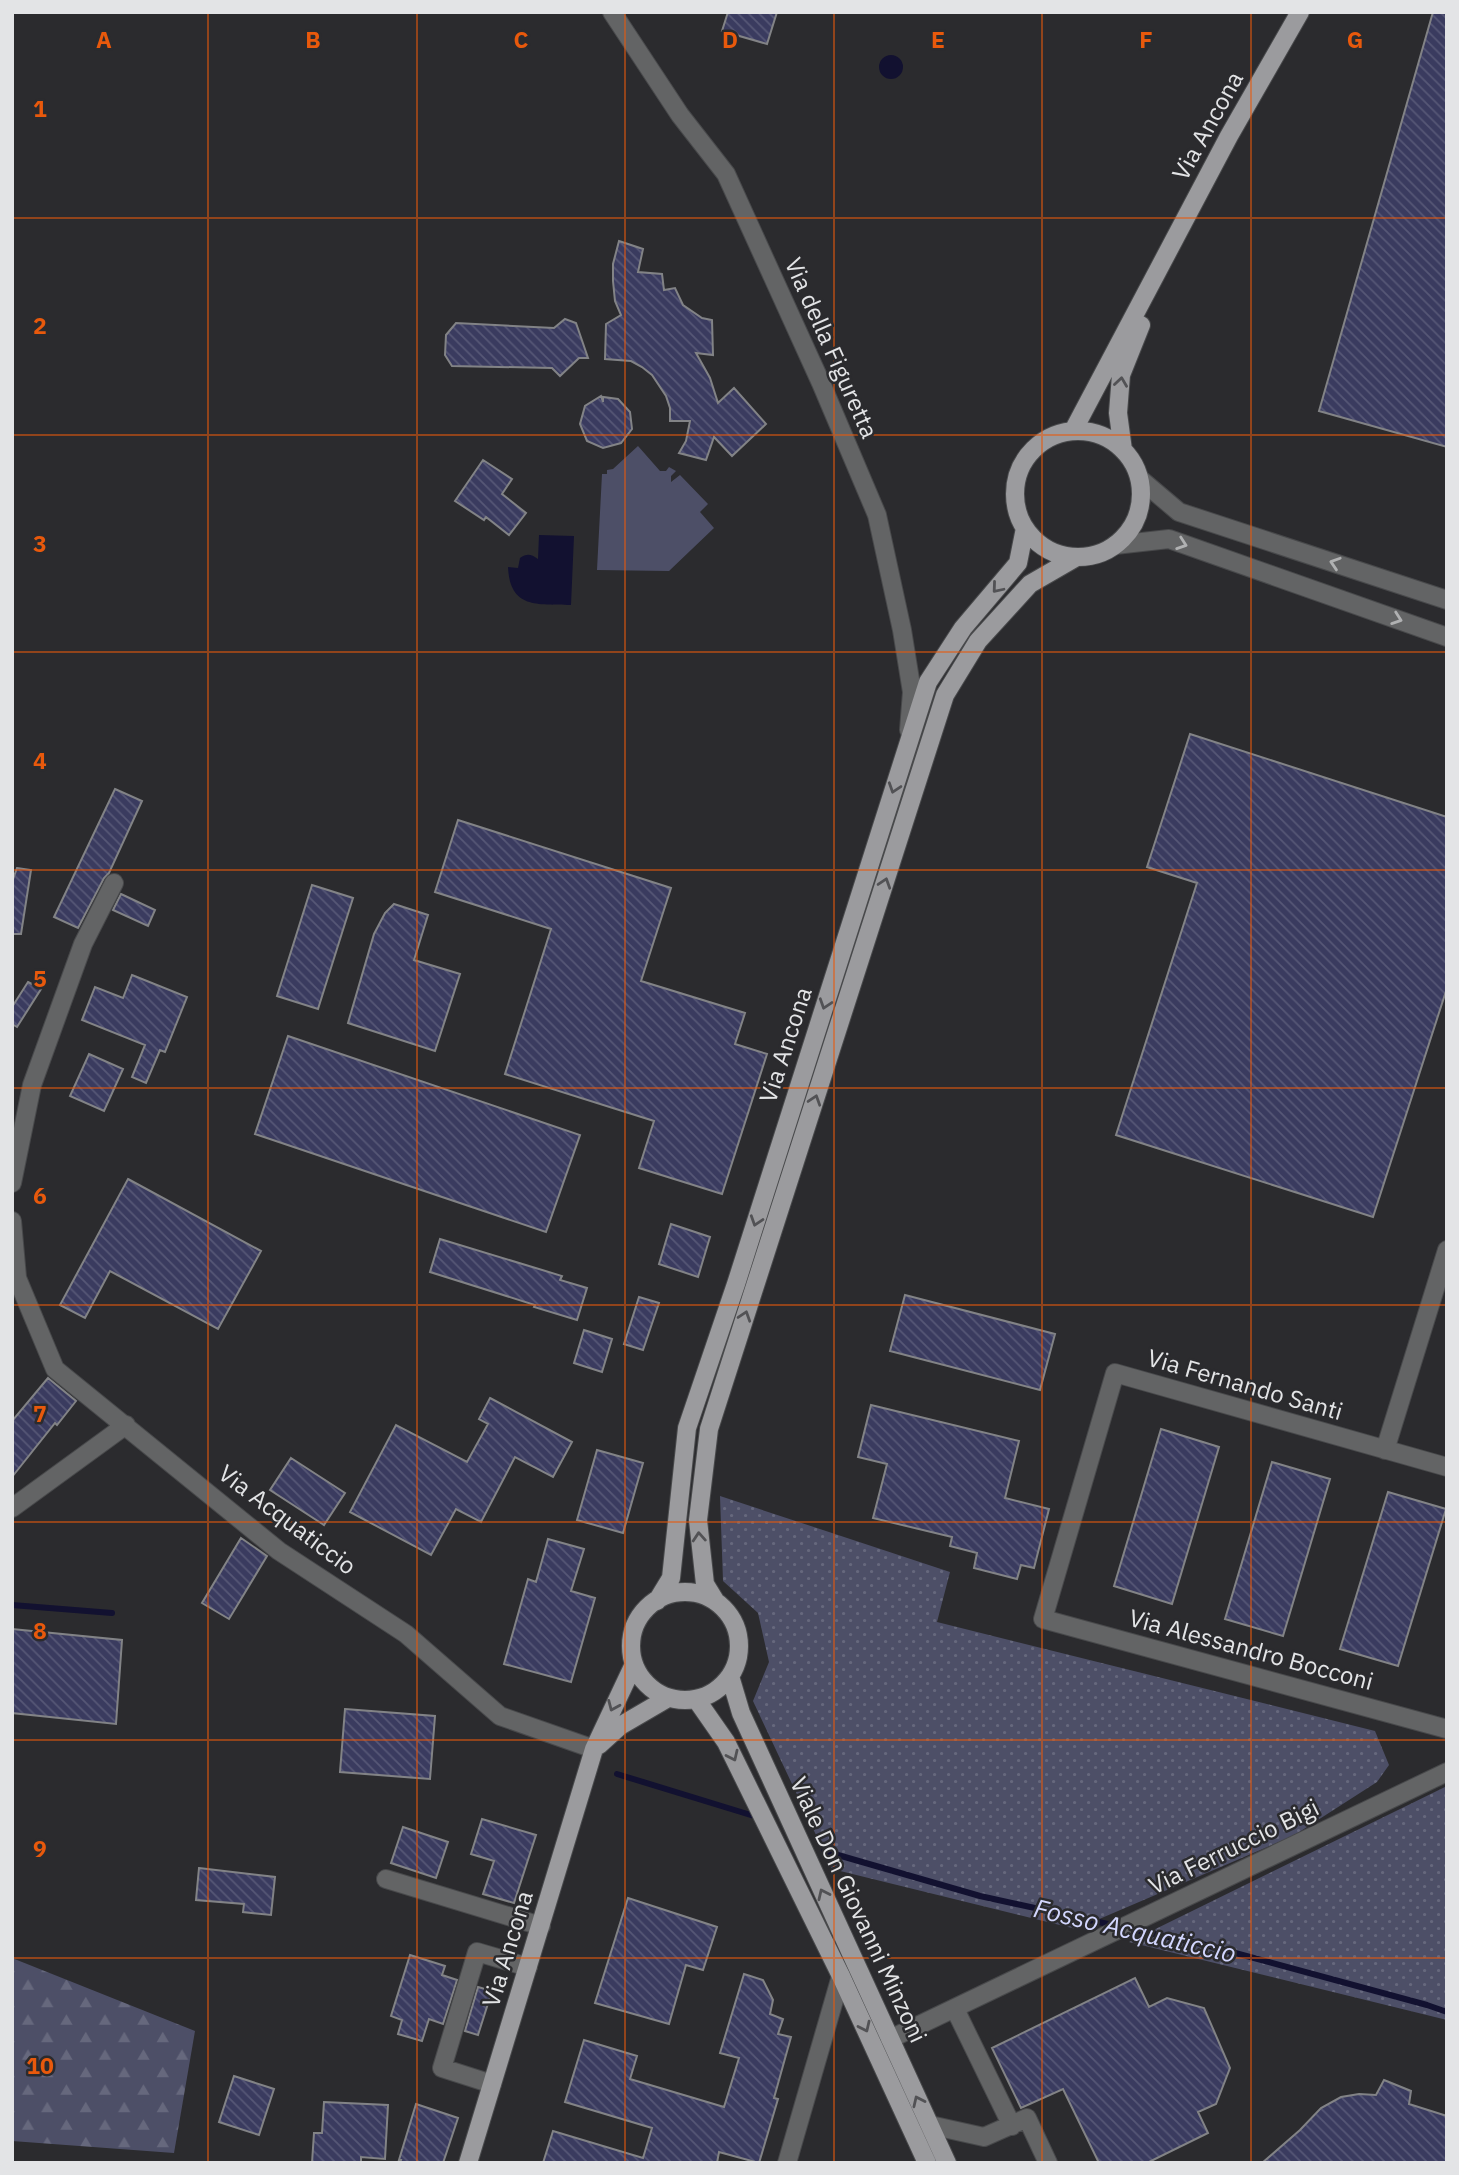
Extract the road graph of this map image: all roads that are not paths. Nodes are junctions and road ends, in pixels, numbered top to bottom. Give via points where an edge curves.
1 (612, 12) edge
2 (1300, 12) edge
3 (1162, 265) junction
4 (1073, 431) junction
5 (1123, 450) junction
6 (1140, 479) junction
7 (1025, 528) junction
8 (1115, 545) junction
9 (1075, 558) junction
10 (1447, 600) edge
11 (1447, 637) edge
12 (909, 740) junction
13 (114, 883) dead end
14 (12, 1183) edge
15 (12, 1221) edge
16 (1447, 1250) edge
17 (15, 1272) edge
18 (126, 1425) junction
19 (1385, 1450) junction
20 (1447, 1467) edge
21 (12, 1508) edge
22 (657, 1601) junction
23 (716, 1602) junction
24 (1043, 1619) joint
25 (634, 1664) junction
26 (730, 1676) junction
27 (668, 1698) junction
28 (696, 1699) junction
29 (1447, 1729) edge
30 (594, 1749) junction
31 (1447, 1772) edge
32 (386, 1879) dead end
33 (541, 1926) junction
34 (528, 1967) junction
35 (841, 1976) junction
36 (955, 2009) junction
37 (890, 2039) junction
38 (492, 2084) junction
39 (930, 2126) junction
40 (1012, 2126) junction
41 (468, 2163) edge
42 (787, 2163) edge
43 (927, 2163) edge
44 (947, 2163) edge
45 (1048, 2163) edge

1 - 12 street, Via della Figuretta via 680,115 726,174 877,515 912,692
2 - 3 main road, Via Ancona
3 - 4 main road, Via Ancona
5 -> 3 main road, Via Ancona via 1118,413 1121,375
4 - 5 main road via 1100,435
4 - 7 main road, Via Ancona via 1036,448 1019,471 1015,500
5 - 6 main road, Via Ancona
6 - 8 main road via 1138,516
10 -> 6 street via 1179,512
7 - 9 main road via 1046,549
7 -> 12 main road, Via Ancona via 1018,563 963,628 928,682
8 - 9 main road, Via Ancona via 1103,553
8 -> 11 street via 1169,539
23 -> 9 main road, Via Ancona via 705,1584 698,1520 709,1429 945,695 978,641 1030,584
12 -> 22 main road, Via Ancona via 687,1428 671,1578
13 - 14 street via 83,944 32,1084
15 - 17 street, Via Acquaticcio
16 - 19 street
17 - 18 street, Via Acquaticcio via 55,1369
18 - 21 street
18 - 30 street, Via Acquaticcio via 279,1550 407,1634 500,1716
19 - 20 street, Via Fernando Santi
19 - 24 street, Via Fernando Santi via 1115,1373
22 - 23 main road via 680,1593
22 - 25 main road via 634,1628
23 - 26 main road via 732,1620 739,1642
24 - 29 street, Via Alessandro Bocconi
25 - 27 main road via 647,1685
25 -> 30 main road, Via Ancona
26 - 28 main road via 721,1687
37 -> 26 main road, Viale Don Giovanni Minzoni via 741,1713
27 - 28 main road
27 - 30 main road via 620,1726
28 -> 35 main road, Viale Don Giovanni Minzoni via 726,1742
30 - 33 main road, Via Ancona
31 - 36 street, Via Ferruccio Bigi
32 - 33 street
33 - 34 main road, Via Ancona
34 - 38 main road, Via Ancona
34 - 38 street via 477,1952 442,2068
35 - 42 street
35 -> 43 main road, Viale Don Giovanni Minzoni
36 - 37 street, Via Ferruccio Bigi
36 - 40 street
39 -> 37 main road, Viale Don Giovanni Minzoni
38 - 41 main road, Via Ancona
39 - 40 street via 984,2137
39 - 44 main road, Viale Don Giovanni Minzoni
40 - 45 street via 1027,2118

